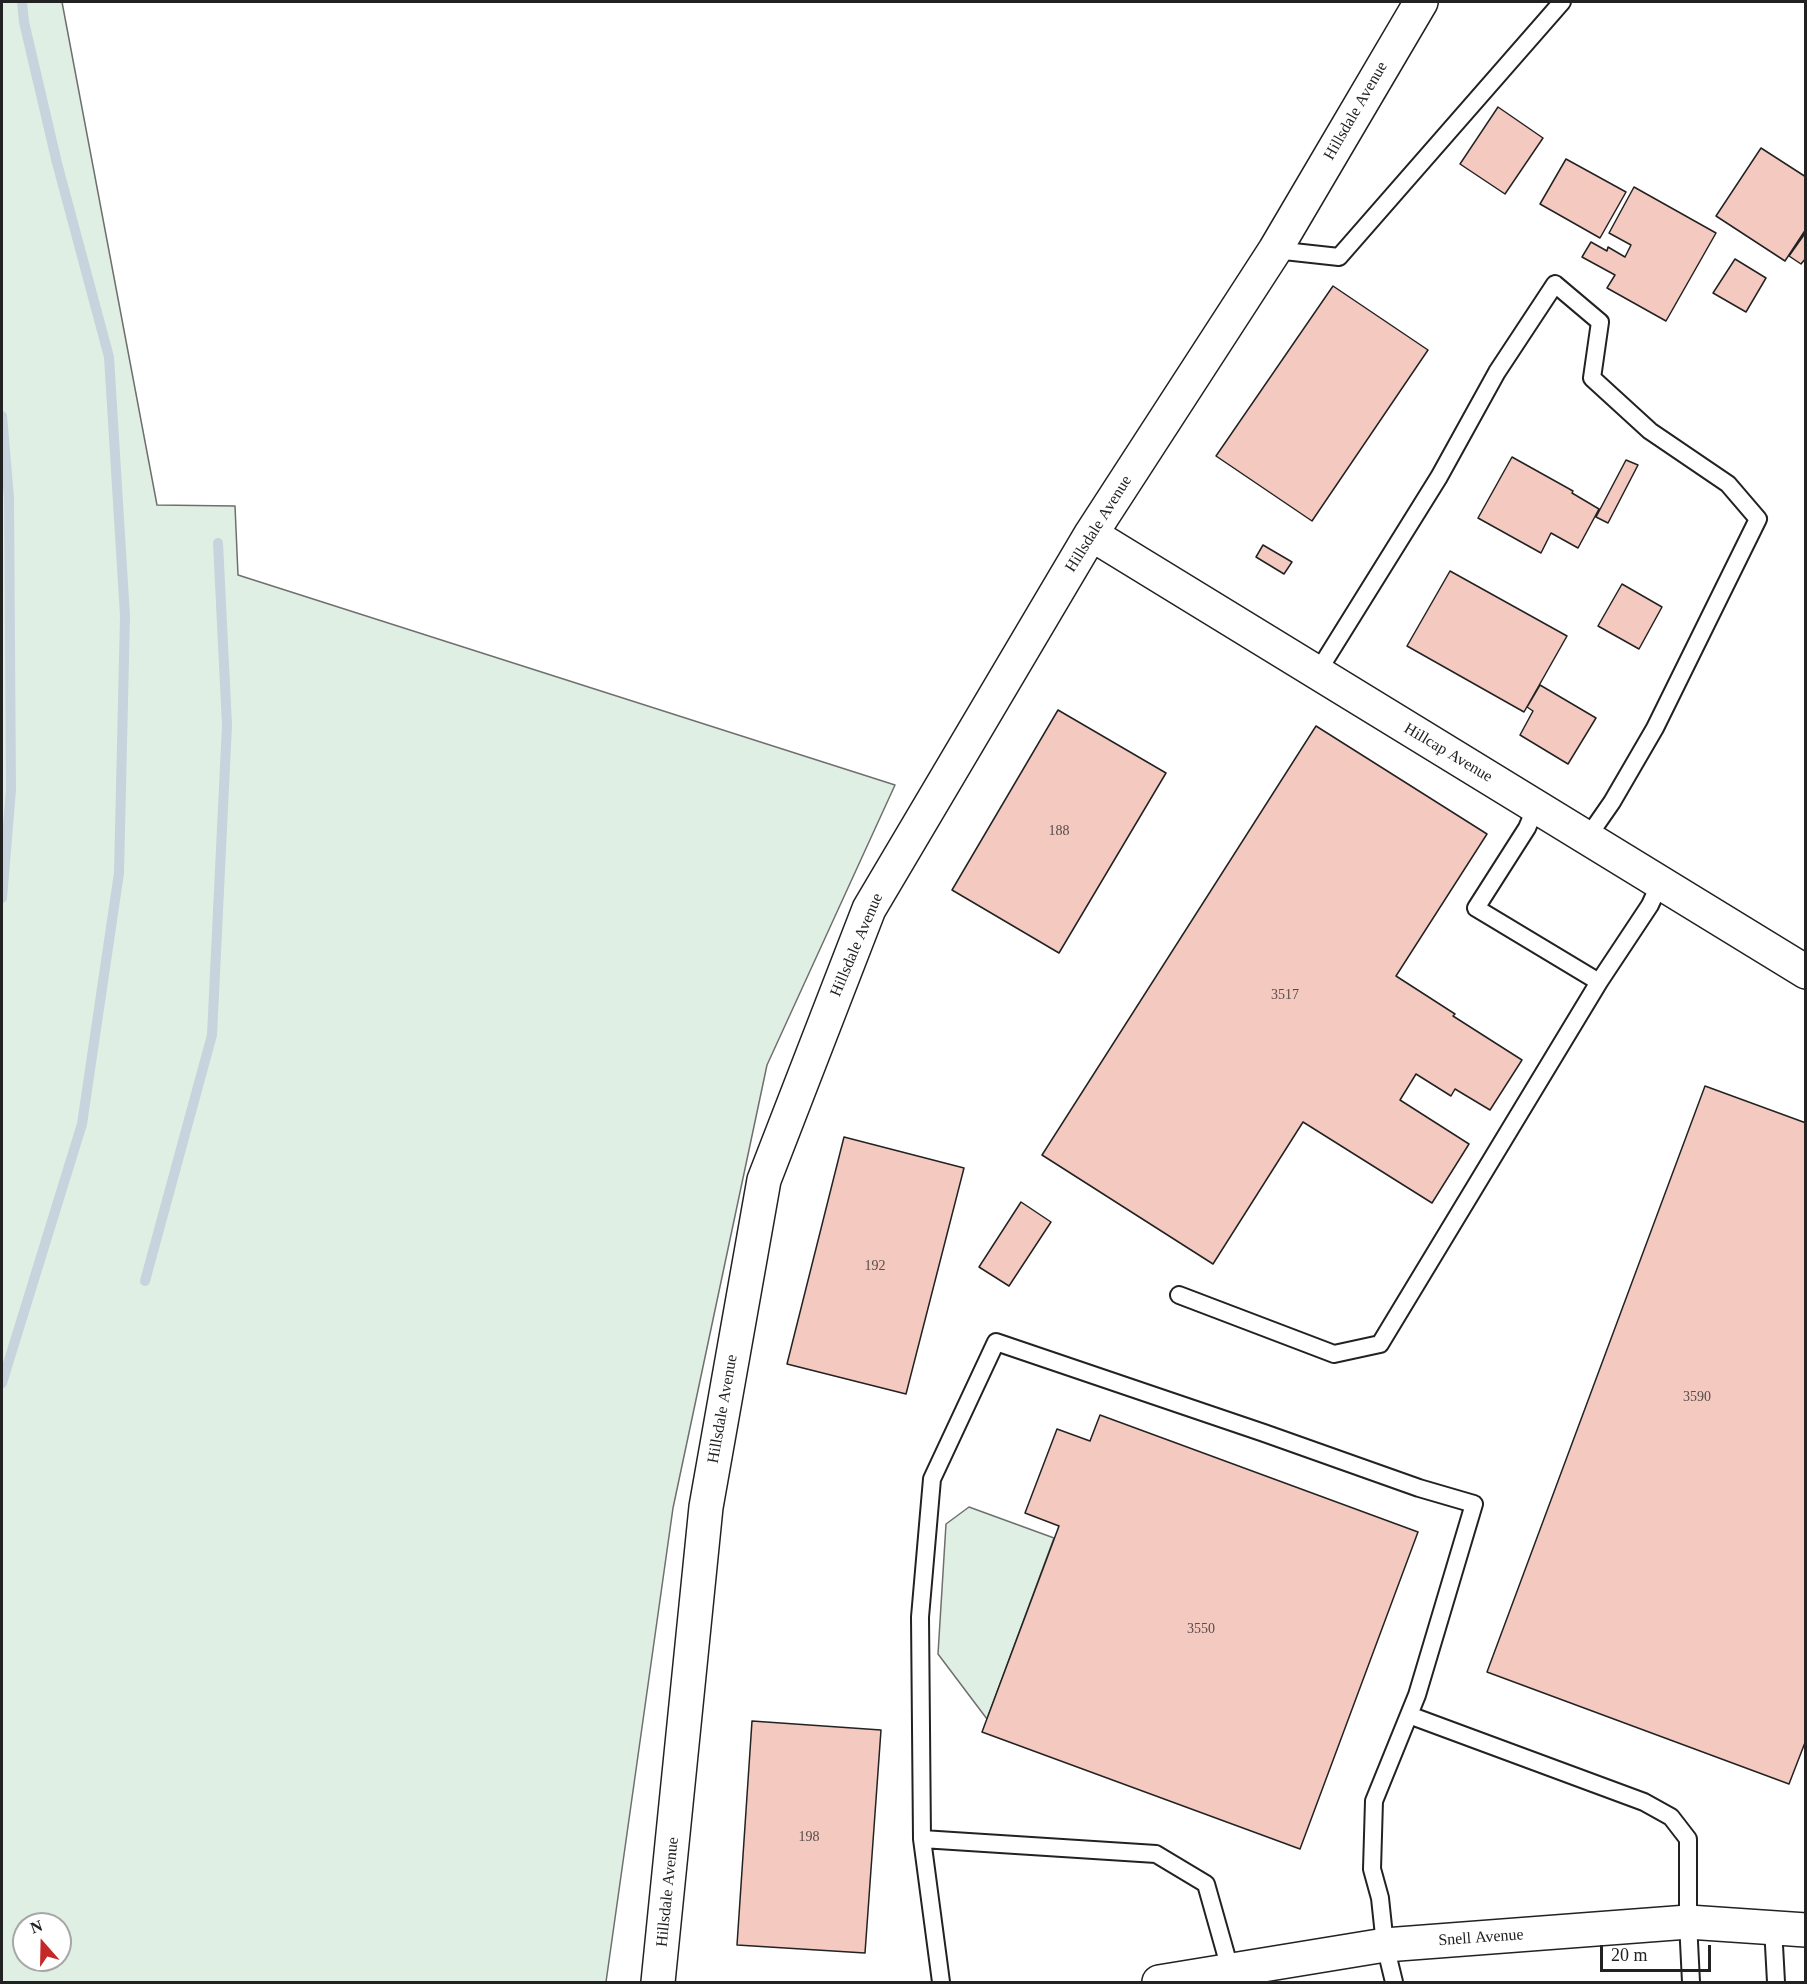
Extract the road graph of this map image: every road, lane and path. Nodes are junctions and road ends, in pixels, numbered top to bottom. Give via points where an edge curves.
1 (1420, 2) edge
2 (1562, 2) edge
3 (1275, 250) junction
4 (1091, 534) junction
5 (1317, 673) junction
6 (1536, 807) junction
7 (1587, 838) junction
8 (1660, 884) junction
9 (1806, 972) edge
10 (1599, 982) junction
11 (1179, 1295) dead end
12 (1409, 1715) junction
13 (922, 1839) junction
14 (1688, 1922) junction
15 (1773, 1927) junction
16 (1806, 1930) edge
17 (1385, 1945) junction
18 (1232, 1976) edge
19 (658, 1983) edge
20 (940, 1983) edge
21 (1159, 1983) edge
22 (1394, 1983) edge
23 (1691, 1983) edge
24 (1776, 1983) edge

1 - 3 street, Hillsdale Avenue
2 - 3 lane via 1339,257
3 - 4 street, Hillsdale Avenue
4 - 5 street, Hillcap Avenue
4 - 19 street, Hillsdale Avenue via 869,909 764,1180 706,1507
5 - 6 street, Hillcap Avenue
5 - 7 lane via 1439,477 1497,372 1555,285 1600,322 1592,378 1650,431 1728,484 1758,519 1655,728
6 - 7 street, Hillcap Avenue
6 - 10 lane via 1476,908
7 - 8 street, Hillcap Avenue
8 - 9 street, Hillcap Avenue
8 - 10 lane
10 - 11 lane via 1380,1344 1334,1354
12 - 13 lane via 1474,1504 996,1341 932,1479 920,1617
12 - 14 lane via 1644,1802 1671,1817 1688,1839
12 - 17 lane via 1374,1801 1372,1869
13 - 18 lane via 1156,1854 1206,1884
13 - 20 lane
14 - 15 street, Snell Avenue
14 - 17 street, Snell Avenue
14 - 23 lane
15 - 16 street, Snell Avenue
15 - 24 lane
17 - 18 street, Snell Avenue
17 - 22 lane
18 - 21 street, Snell Avenue

